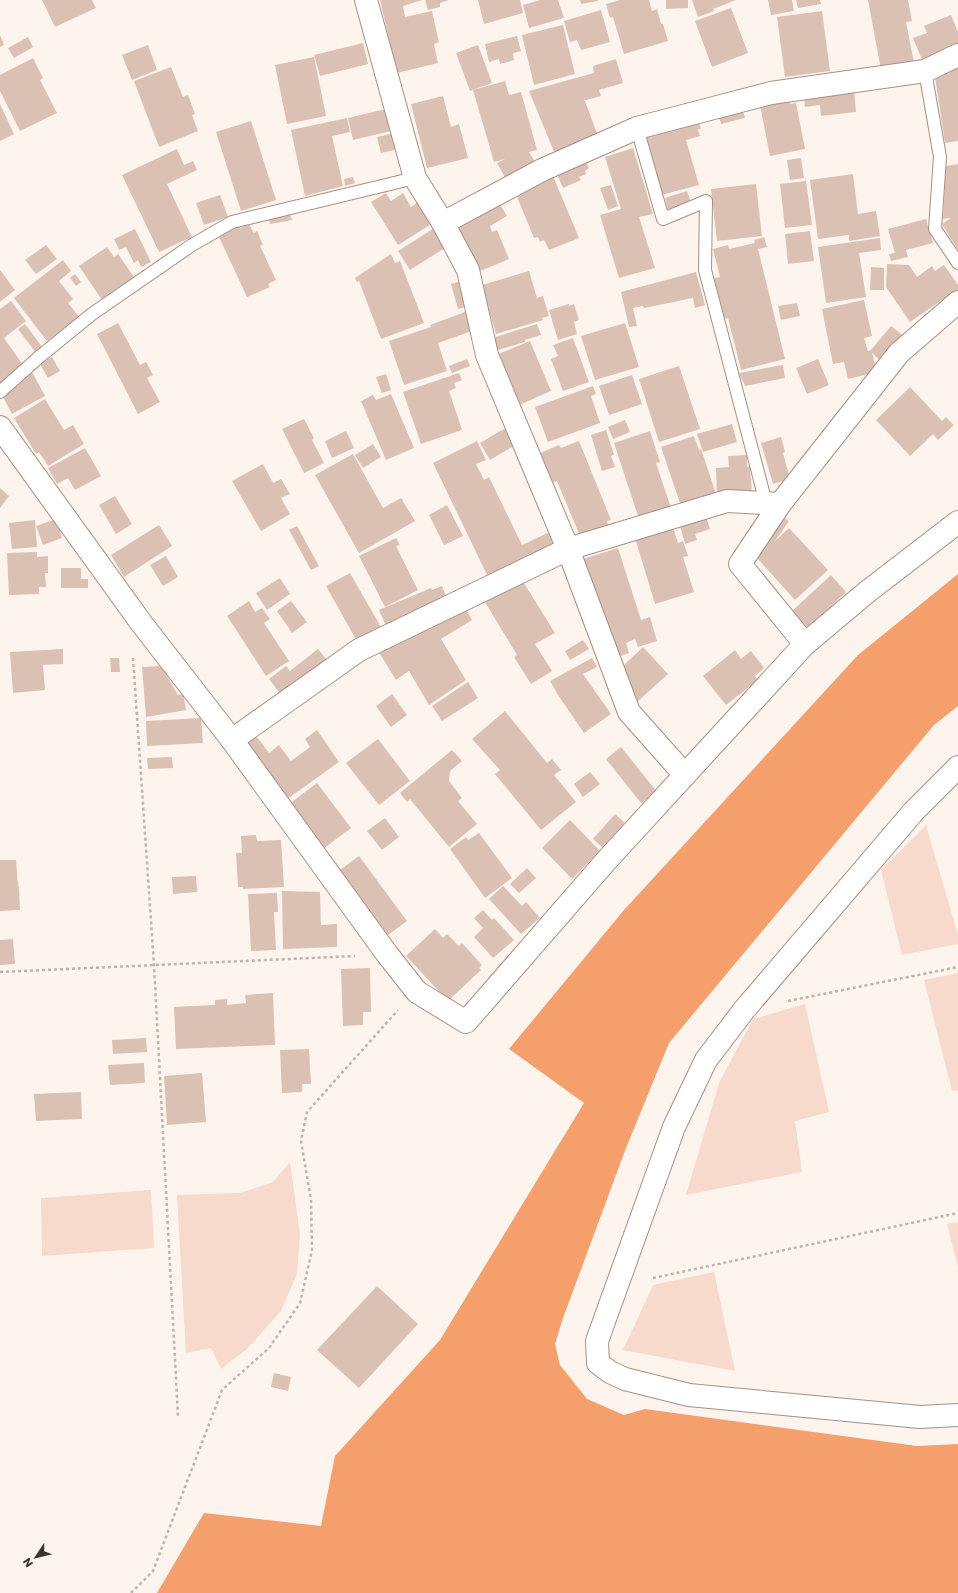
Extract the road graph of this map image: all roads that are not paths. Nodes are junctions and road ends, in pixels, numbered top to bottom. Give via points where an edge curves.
1 (366, 0) edge
2 (958, 55) edge
3 (925, 71) junction
4 (637, 128) junction
5 (415, 178) junction
6 (443, 223) junction
7 (958, 263) edge
8 (958, 302) edge
9 (0, 392) edge
10 (0, 427) edge
11 (773, 503) junction
12 (958, 522) edge
13 (568, 549) junction
14 (805, 644) junction
15 (232, 740) junction
16 (958, 767) edge
17 (684, 775) junction
18 (958, 1415) edge

1 - 5 street
2 - 3 street
3 - 4 street via 771,93
3 - 7 lane via 940,157 935,229
4 - 6 street via 542,170
4 - 11 lane via 663,219 706,201 704,270
5 - 6 street
5 - 9 lane via 232,222 192,245 92,314
6 - 13 street via 468,270 487,354
8 - 11 street via 899,353
10 - 15 street via 142,624
11 - 13 street via 727,501
11 - 14 street via 740,564
12 - 14 street via 867,592
13 - 15 street via 359,650
13 - 17 street via 629,712
14 - 17 street
15 - 17 street via 416,991 466,1022
16 - 18 street via 914,811 744,1010 706,1060 674,1127 597,1341 598,1363 610,1372 625,1379 689,1395 920,1417

